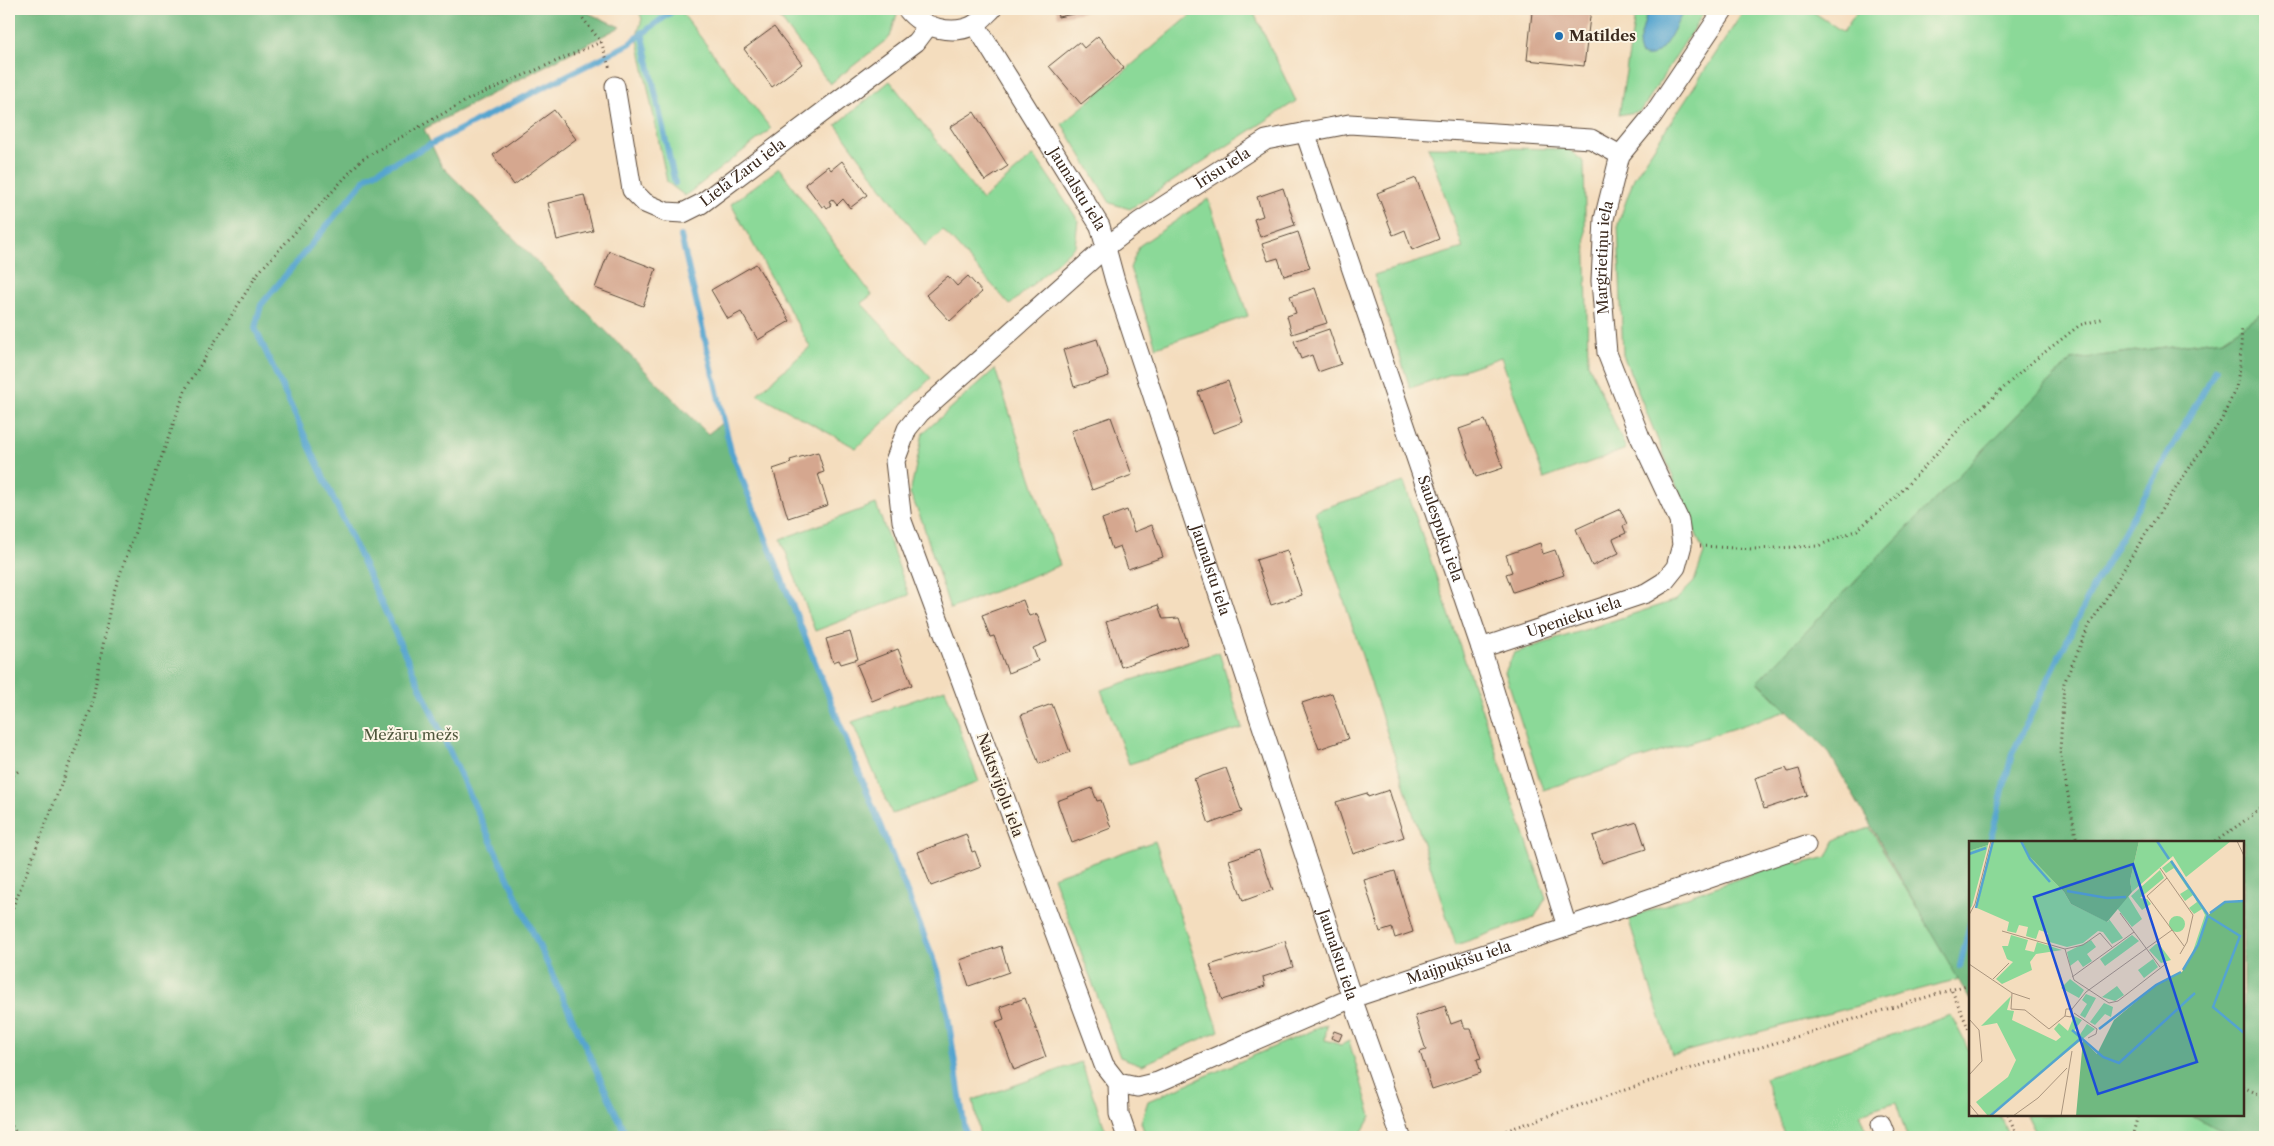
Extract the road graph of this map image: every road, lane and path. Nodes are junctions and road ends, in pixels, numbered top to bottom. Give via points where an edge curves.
1 (581, 9) edge
2 (907, 9) edge
3 (992, 9) edge
4 (1724, 9) edge
5 (975, 24) junction
6 (928, 26) junction
7 (601, 42) junction
8 (615, 86) joint
9 (1305, 132) junction
10 (1620, 155) junction
11 (1106, 247) junction
12 (2105, 318) dead end
13 (2242, 327) dead end
14 (907, 429) joint
15 (1682, 544) junction
16 (1664, 582) joint
17 (1480, 648) junction
18 (20, 770) dead end
19 (9, 778) edge
20 (2265, 806) edge
21 (2077, 841) edge
22 (2216, 841) edge
23 (1806, 845) dead end
24 (9, 917) edge
25 (1567, 927) junction
26 (1969, 984) edge
27 (1952, 991) junction
28 (1352, 998) junction
29 (1969, 1030) edge
30 (1118, 1083) junction
31 (2244, 1087) edge
32 (2265, 1097) edge
33 (2008, 1116) edge
34 (2138, 1116) edge
35 (9, 1122) edge
36 (19, 1137) edge
37 (1127, 1137) edge
38 (1401, 1137) edge
39 (1487, 1137) edge
40 (2018, 1137) edge
41 (2132, 1137) edge

1 - 7 path via 581,16
2 - 6 street
3 - 5 street
4 - 10 street, Margrietiņu iela via 1653,115
5 - 6 street via 952,31
5 - 11 street, Jaunalstu iela via 1100,226
6 - 8 street, Lielā Zaru iela via 916,42 701,204 683,213 659,211 632,190
7 - 8 path
7 - 24 path via 471,98 362,159 258,273 186,388 112,597 91,709
9 - 10 street, Īrisu iela via 1349,124 1591,139
9 - 11 street, Īrisu iela via 1266,140
9 - 17 street, Saulespuķu iela
10 - 15 street, Margrietiņu iela via 1604,219 1602,280 1606,353 1678,520
11 - 14 street, Īrisu iela via 920,413
11 - 28 street, Jaunalstu iela
12 - 15 path via 2080,325 2032,362 1965,423 1895,498 1857,530 1818,546 1753,549
13 - 21 path via 2236,388 2222,420 2144,536 2089,626 2064,683 2060,752
14 - 30 street, Naktsvijoļu iela via 895,461 902,521 1104,1064
15 - 16 street, Margrietiņu iela via 1676,567
16 - 17 street, Upenieku iela via 1646,593
17 - 25 street, Saulespuķu iela
18 - 19 path
20 - 22 path
23 - 25 street, Maijpuķīšu iela
25 - 28 street, Maijpuķīšu iela
26 - 27 path
27 - 29 path
27 - 39 path via 1669,1075
28 - 30 street, Maijpuķīšu iela via 1158,1082 1137,1087
28 - 38 street, Jaunalstu iela
30 - 37 street via 1119,1114
31 - 32 path
33 - 40 path
34 - 41 path
35 - 36 path

